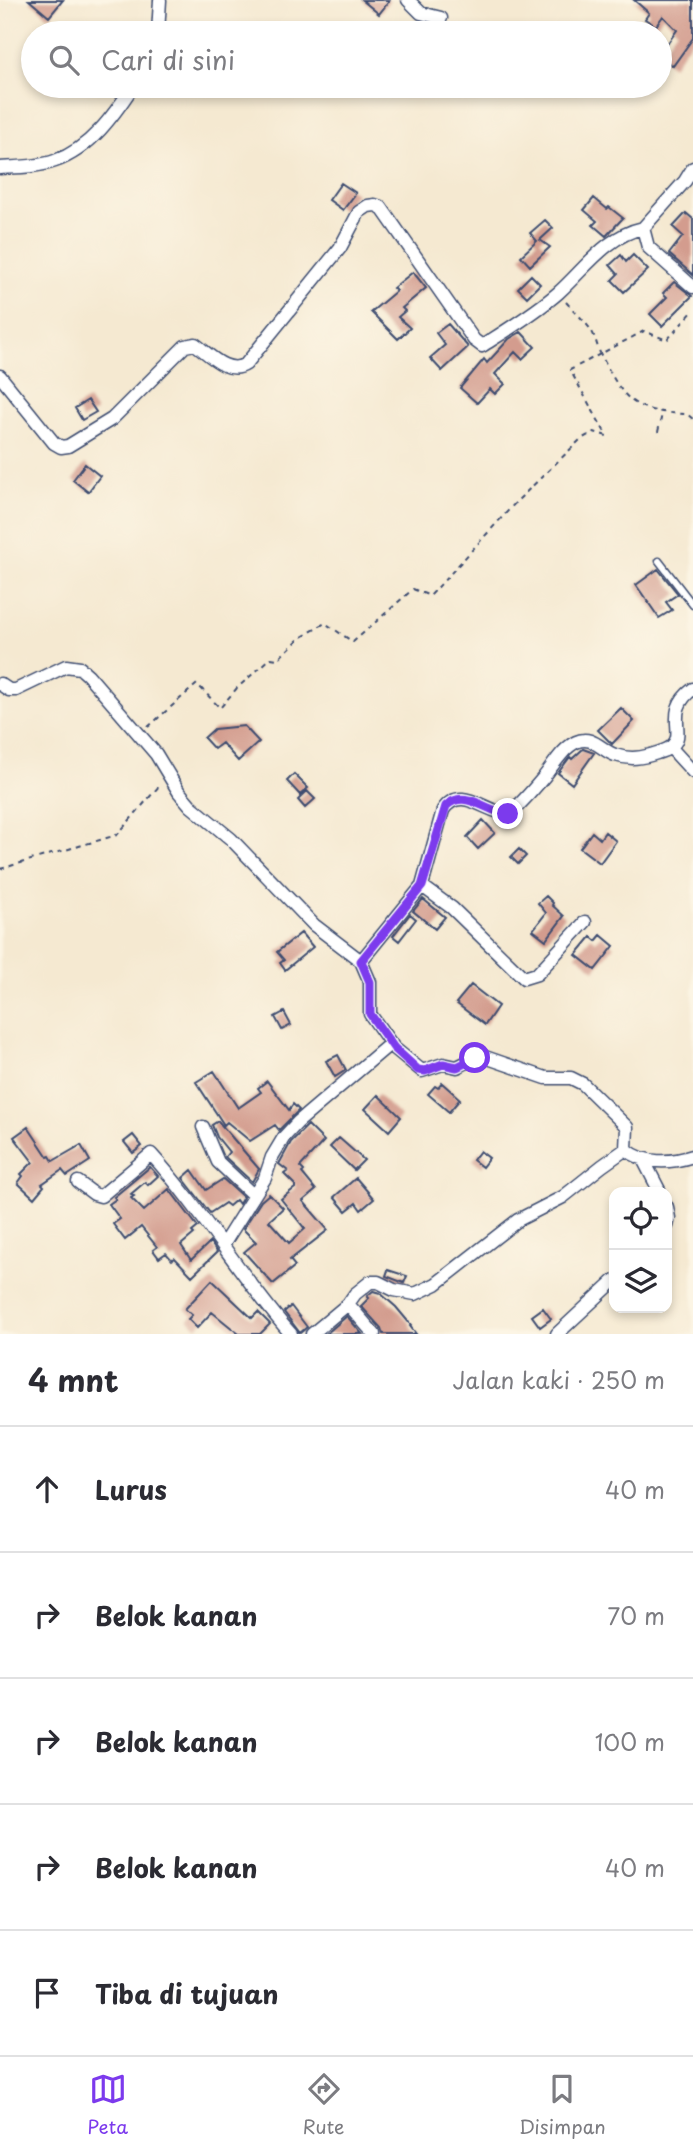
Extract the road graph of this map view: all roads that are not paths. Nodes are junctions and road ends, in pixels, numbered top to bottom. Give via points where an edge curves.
1 (160, 0) edge
2 (408, 0) edge
3 (441, 18) dead end
4 (162, 21) edge
5 (124, 98) edge
6 (0, 168) edge
7 (693, 168) edge
8 (643, 228) junction
9 (693, 287) edge
10 (0, 376) edge
11 (659, 561) dead end
12 (693, 604) edge
13 (0, 684) edge
14 (693, 689) edge
15 (671, 748) junction
16 (693, 772) edge
17 (422, 886) junction
18 (585, 922) dead end
19 (361, 961) junction
20 (391, 1043) junction
21 (203, 1127) dead end
22 (626, 1149) junction
23 (693, 1156) edge
24 (643, 1159) junction
25 (78, 1182) dead end
26 (657, 1187) edge
27 (253, 1195) junction
28 (223, 1245) junction
29 (609, 1286) edge
30 (348, 1304) junction
31 (291, 1334) edge
32 (312, 1334) edge
33 (374, 1334) edge
34 (557, 1334) edge

1 - 4 street
2 - 3 street via 428,17
5 - 6 street via 106,124 71,153 54,161
7 - 8 street
8 - 9 street via 648,247
8 - 10 street via 605,248 558,293 482,346 381,207 368,206 359,212 340,248 246,364 229,368 195,344 185,346 112,419 68,446 54,443
11 - 12 lane
13 - 19 street via 16,690 66,666 79,668 140,735 191,806 231,839 298,910
14 - 15 street via 679,702 677,738
15 - 16 street
15 - 17 street via 633,759 611,754 586,739 560,756 509,814 463,799 452,801 443,810
17 - 18 street via 452,908 524,978 537,974
17 - 19 street
19 - 20 street via 370,982 370,1014
20 - 22 street via 422,1071 443,1064 457,1067 485,1057 546,1078 571,1078 627,1127
20 - 27 street via 284,1137
21 - 27 street via 218,1161
22 - 24 street
22 - 30 street via 563,1197 518,1220 436,1284 415,1294 370,1282
23 - 24 street via 664,1162
24 - 26 street
25 - 28 street via 101,1196 151,1154
27 - 28 street
28 - 31 street
29 - 34 street
30 - 32 street
30 - 33 street

